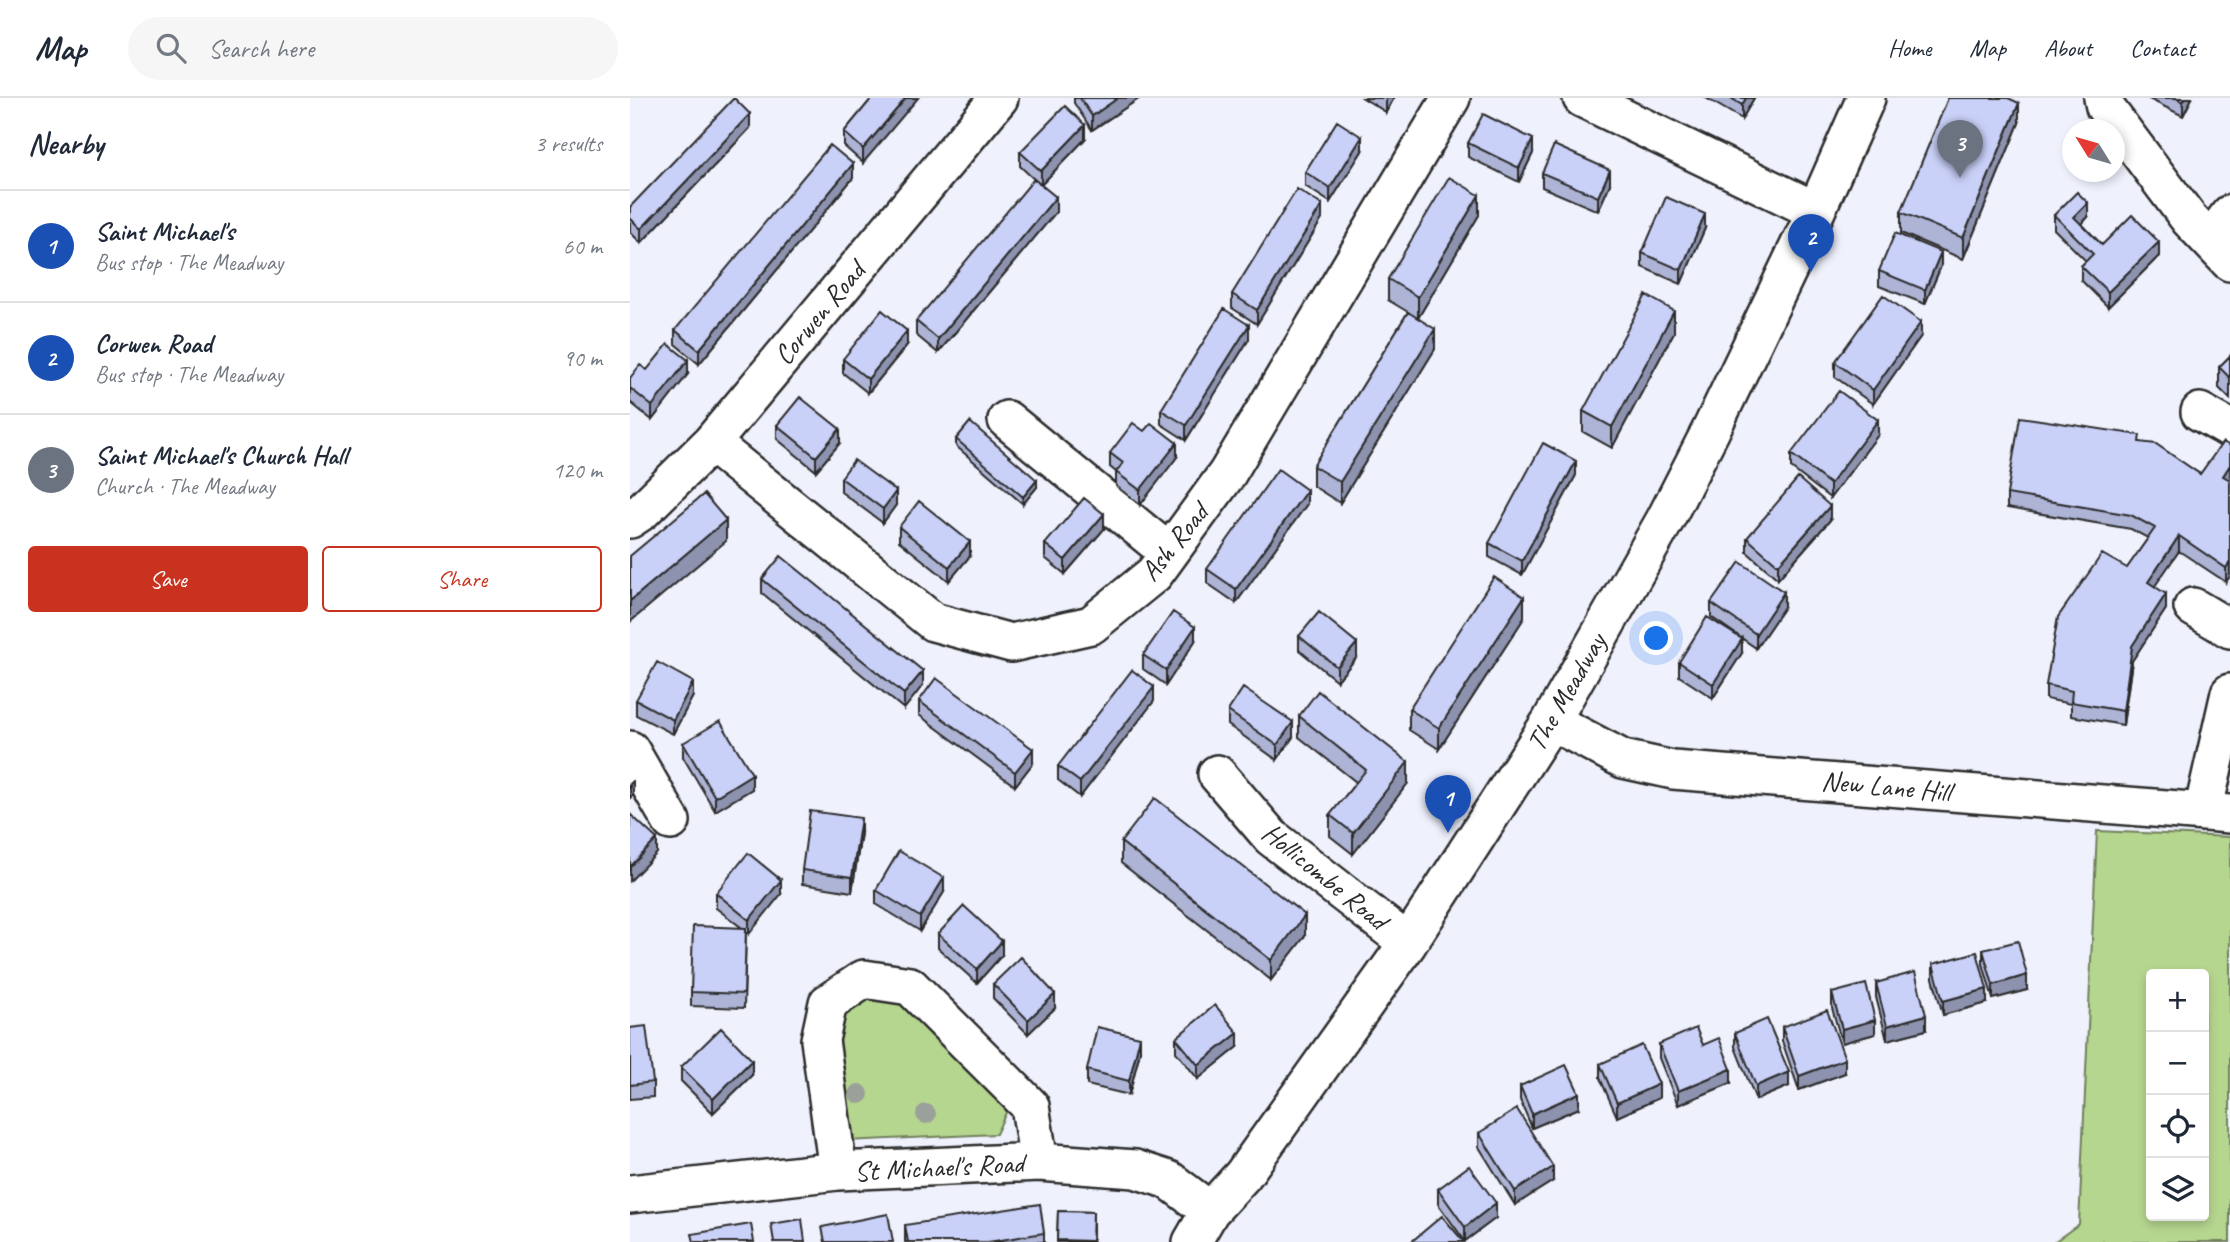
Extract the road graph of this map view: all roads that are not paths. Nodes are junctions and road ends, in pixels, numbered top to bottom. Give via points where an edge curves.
1 (999, 98) edge
2 (1451, 98) edge
3 (1582, 98) edge
4 (1866, 98) edge
5 (2103, 98) edge
6 (1816, 211) junction
7 (2223, 239) edge
8 (1007, 420) dead end
9 (710, 443) junction
10 (634, 508) edge
11 (1169, 553) junction
12 (2193, 607) dead end
13 (2230, 629) edge
14 (2230, 693) edge
15 (1551, 721) junction
16 (630, 750) edge
17 (1217, 774) dead end
18 (2217, 813) edge
19 (671, 821) dead end
20 (1408, 943) junction
21 (1039, 1162) junction
22 (838, 1171) junction
23 (630, 1194) edge
24 (1210, 1211) junction
25 (1192, 1242) edge

1 - 9 street, Corwen Road
2 - 11 street, Ash Road via 1227,474
3 - 6 street
4 - 6 street, The Meadway
5 - 7 street via 2105,107 2182,208
6 - 15 street, The Meadway via 1688,475
8 - 11 street
9 - 10 street, Corwen Road
9 - 11 street, Ash Road via 933,622 1011,643 1091,625 1154,574
12 - 13 street
14 - 18 street
15 - 18 street, New Lane Hill via 1623,759 1673,770
15 - 20 street, The Meadway
16 - 19 street
17 - 20 street, Hollicombe Road via 1271,837
20 - 24 street, The Meadway via 1243,1175
21 - 22 street, St Michael's Road
21 - 22 street, St Michael's Road via 1030,1106 910,986 864,979 828,1003 820,1040
21 - 24 street, St Michael's Road via 1135,1169 1170,1180
22 - 23 street, St Michael's Road
24 - 25 street, The Meadway

